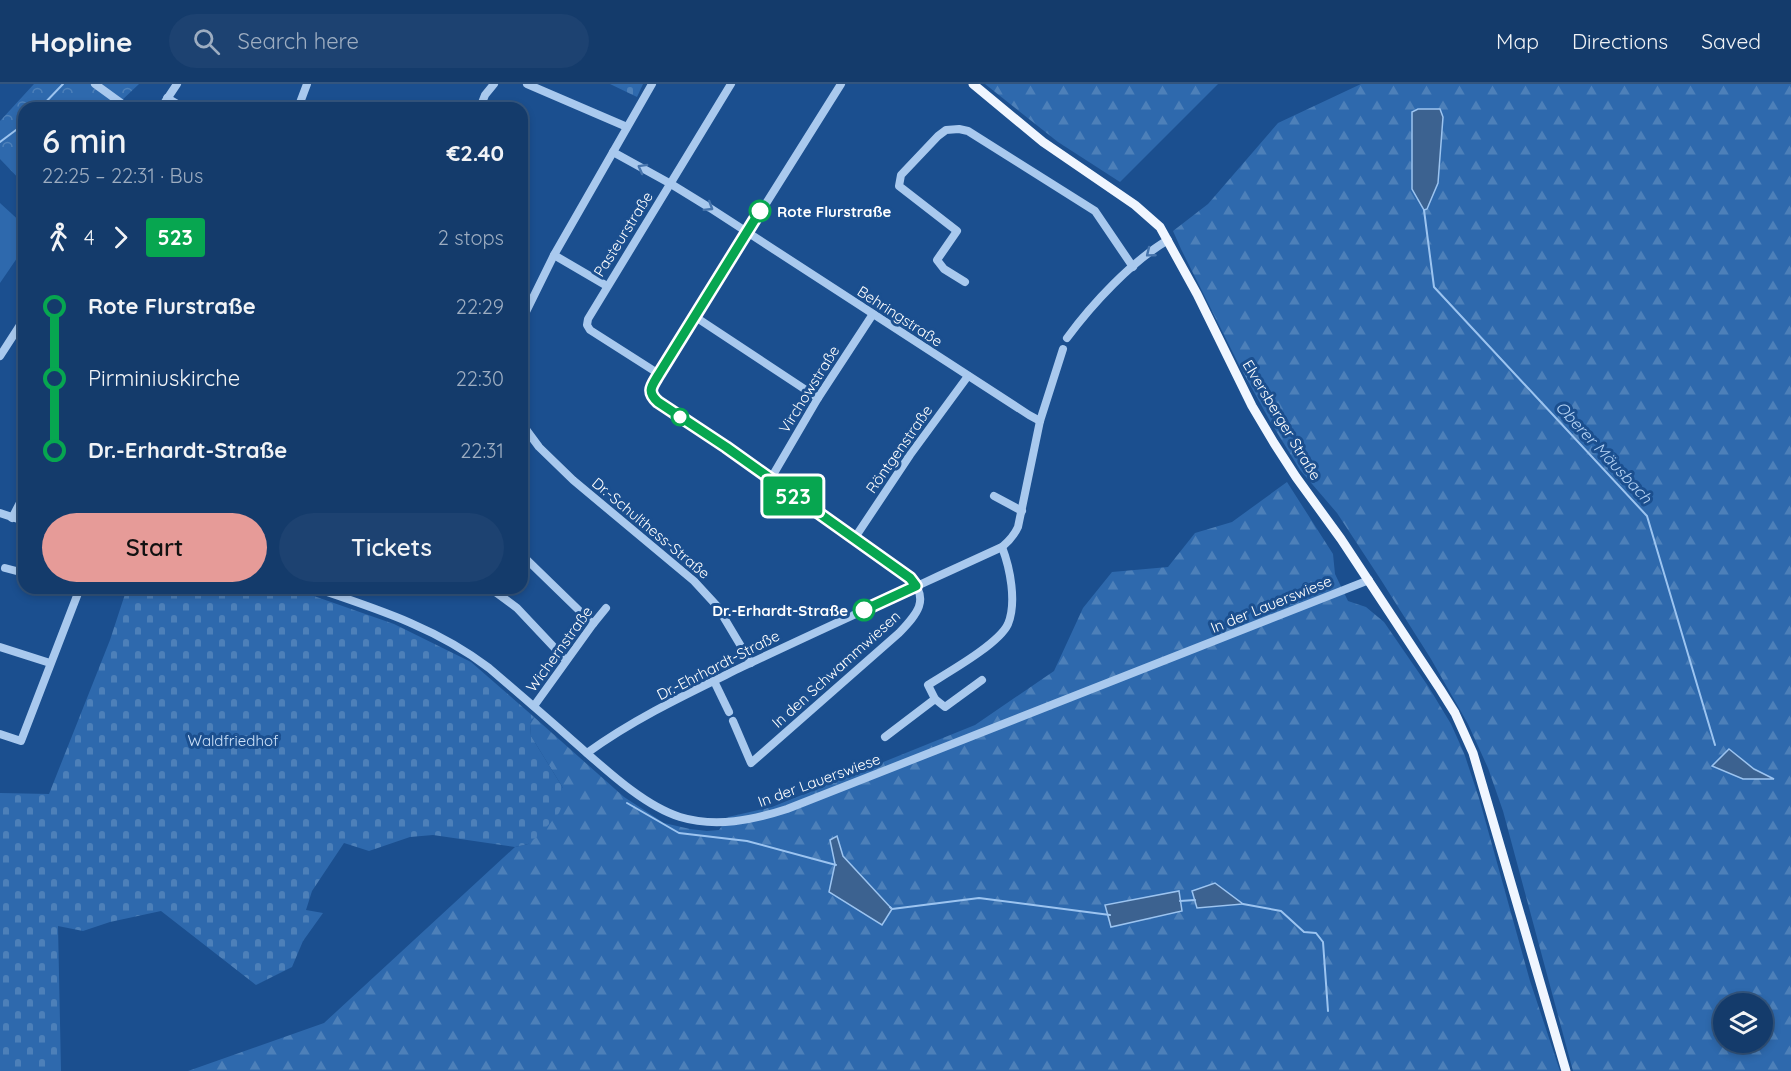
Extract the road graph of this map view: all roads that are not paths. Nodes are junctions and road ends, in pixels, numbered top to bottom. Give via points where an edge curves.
1 (95, 84) edge
2 (177, 84) edge
3 (307, 84) edge
4 (494, 84) edge
5 (527, 84) edge
6 (652, 84) edge
7 (731, 84) edge
8 (841, 84) edge
9 (972, 84) edge
10 (167, 98) junction
11 (120, 102) edge
12 (165, 102) edge
13 (174, 102) edge
14 (300, 102) edge
15 (482, 102) edge
16 (627, 127) junction
17 (613, 152) junction
18 (671, 184) junction
19 (747, 232) junction
20 (1168, 240) junction
21 (554, 255) junction
22 (1133, 267) junction
23 (965, 282) dead end
24 (607, 286) junction
25 (528, 308) edge
26 (873, 314) junction
27 (694, 316) junction
28 (18, 328) edge
29 (1067, 338) dead end
30 (1063, 349) dead end
31 (0, 356) edge
32 (659, 374) junction
33 (968, 376) junction
34 (818, 398) junction
35 (1040, 420) junction
36 (528, 432) edge
37 (770, 480) junction
38 (994, 496) dead end
39 (18, 506) edge
40 (1022, 511) junction
41 (0, 513) edge
42 (12, 518) junction
43 (18, 520) edge
44 (854, 539) junction
45 (1002, 547) junction
46 (528, 561) edge
47 (5, 568) dead end
48 (18, 571) edge
49 (1369, 580) junction
50 (916, 586) junction
51 (76, 594) edge
52 (331, 594) edge
53 (498, 594) edge
54 (606, 608) dead end
55 (593, 624) junction
56 (0, 647) edge
57 (566, 660) junction
58 (50, 663) junction
59 (751, 663) junction
60 (982, 680) dead end
61 (714, 681) junction
62 (935, 699) junction
63 (534, 706) junction
64 (729, 712) dead end
65 (733, 721) dead end
66 (0, 734) edge
67 (885, 737) dead end
68 (587, 753) junction
69 (1566, 1071) edge

1 - 11 street
2 - 10 street
3 - 14 street
4 - 15 street
5 - 16 street
6 - 16 street
7 - 18 street, Pasteurstraße
8 - 19 street
9 - 20 main road, Elversberger Straße via 1043,142 1154,220
10 - 12 street
10 - 13 street
16 - 17 street
18 -> 17 street, Behringstraße
17 - 21 street
18 -> 19 street, Behringstraße
18 - 24 street, Pasteurstraße
19 - 26 street, Behringstraße
19 - 27 street
20 -> 22 street
20 - 49 main road, Elversberger Straße via 1258,415 1296,477
21 - 24 street
21 - 25 street
22 - 23 street via 1095,211 968,131 946,130 901,175 899,186 957,231 937,260
22 - 29 street
24 - 32 street, Pasteurstraße via 587,325
26 - 33 street, Behringstraße
26 - 34 street, Virchowstraße
27 - 32 street
27 - 34 street
28 - 31 street
30 - 35 street
32 - 37 street via 650,389 658,402
33 - 35 street, Behringstraße
33 - 44 street, Röntgenstraße
34 - 37 street, Virchowstraße
35 - 40 street
36 - 59 street, Dr.-Schulthess-Straße via 573,480 694,581 717,606
37 - 44 street
38 - 40 street
39 - 42 street
40 - 45 street via 1014,536
41 - 42 street
42 - 43 street
44 - 50 street
45 - 50 street, Dr.-Ehrhardt-Straße
45 - 62 street via 1012,585 1008,623 975,654 928,685
46 - 55 street
47 - 48 street
49 - 68 street, In der Lauerswiese via 787,809 755,818 706,822 679,817 650,803
49 - 69 main road, Elversberger Straße via 1440,688 1473,753
50 - 59 street, Dr.-Ehrhardt-Straße
50 - 65 street, In den Schwammwiesen via 920,602 910,622 751,763
51 - 58 street
52 - 63 street, In der Lauerswiese via 450,641
53 - 57 street via 517,608
54 - 55 street, Wichernstraße
55 - 57 street, Wichernstraße
56 - 58 street
57 - 63 street, Wichernstraße
58 - 66 street via 21,741
59 - 61 street, Dr.-Ehrhardt-Straße
60 - 62 street via 945,707
61 - 64 street
61 - 68 street, Dr.-Ehrhardt-Straße via 624,728
62 - 67 street
63 - 68 street, In der Lauerswiese

